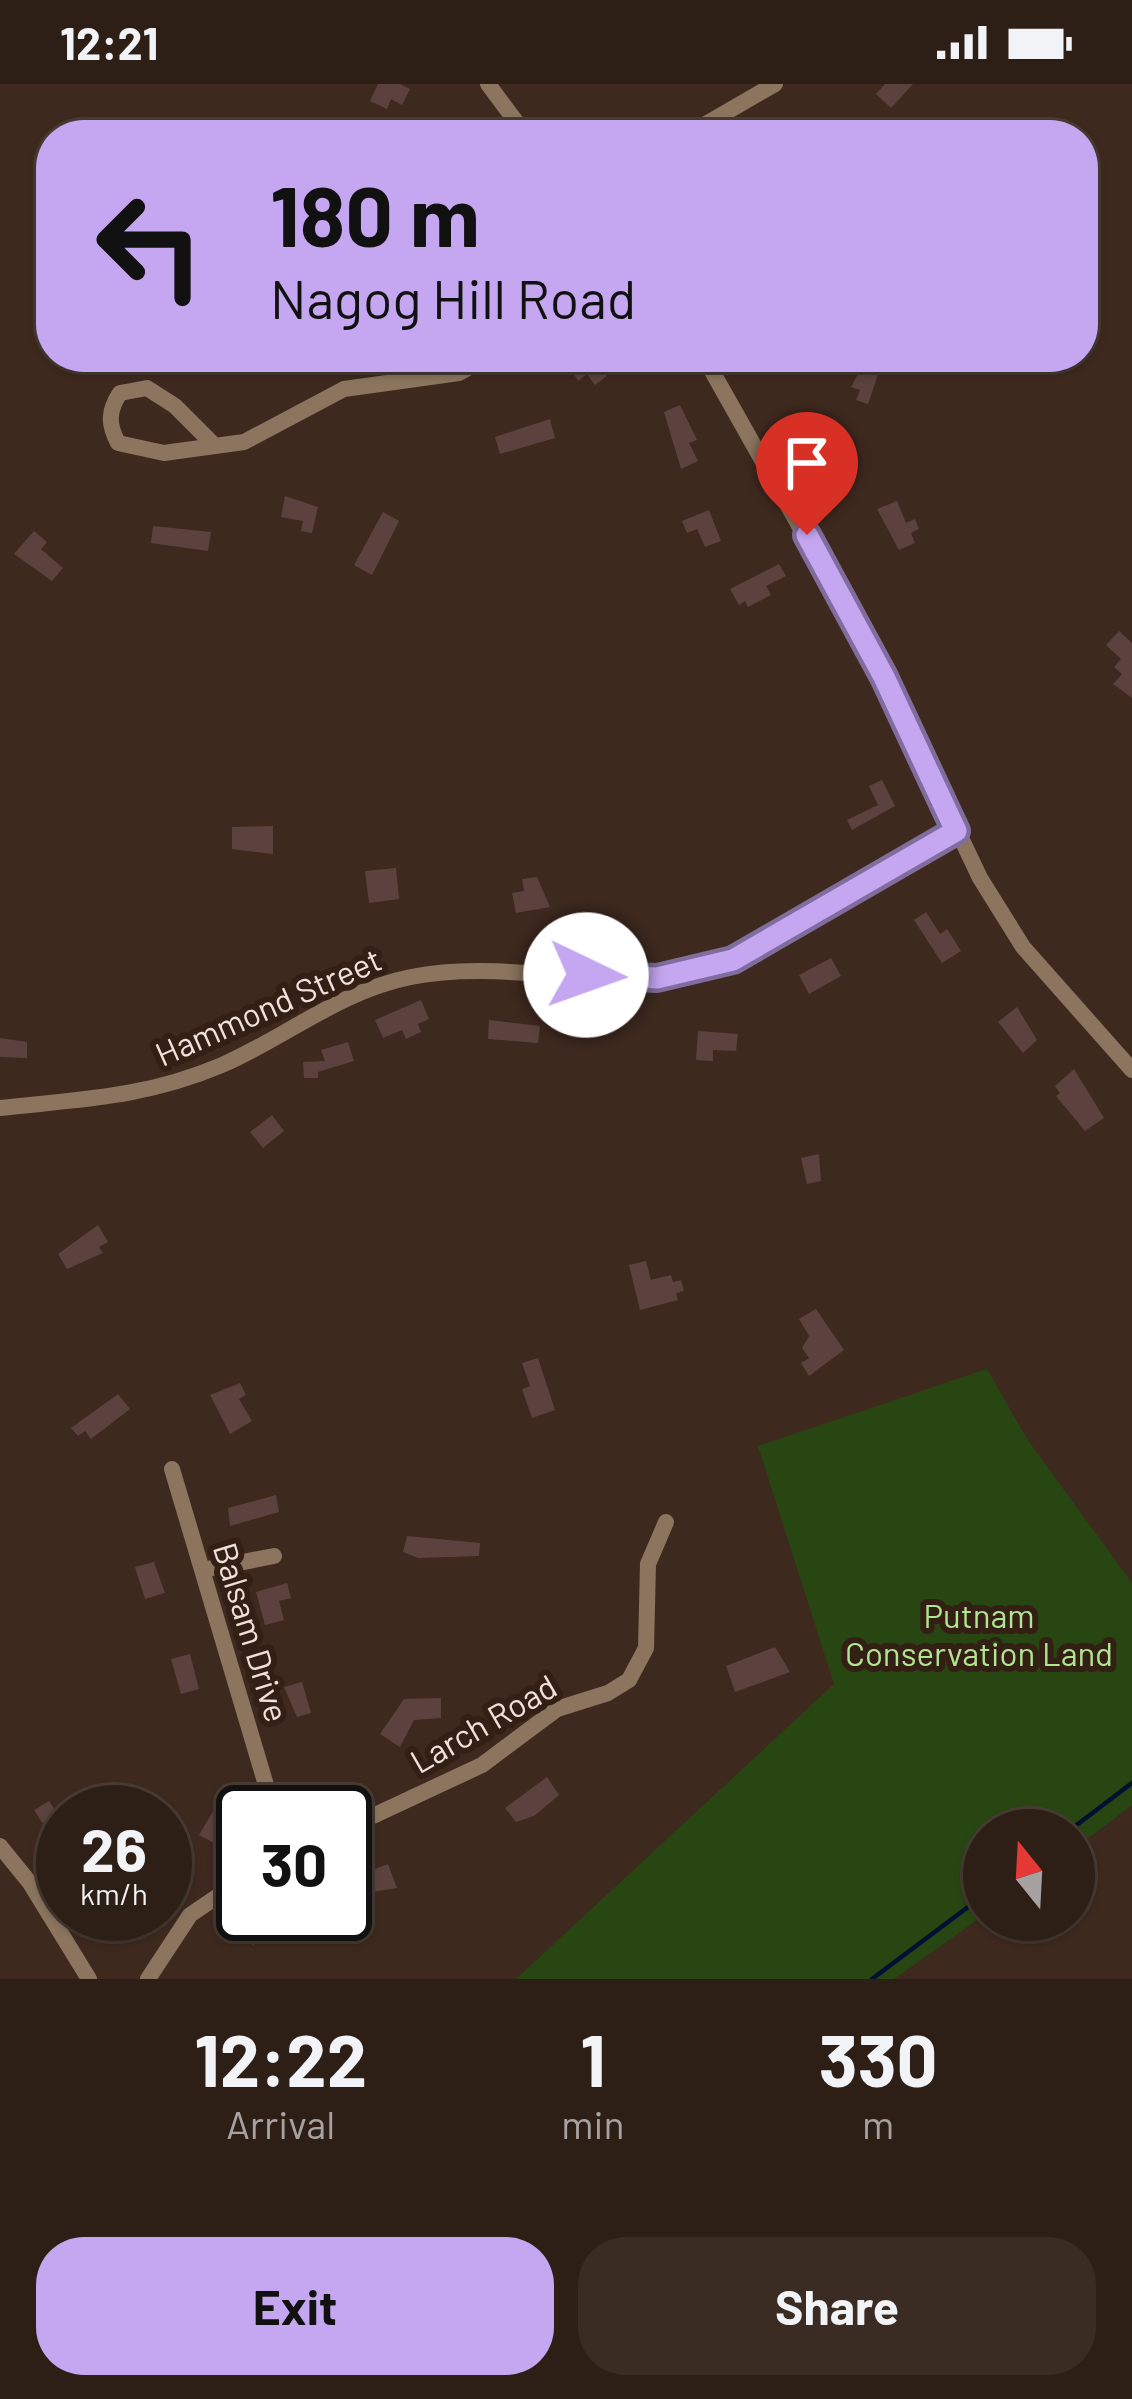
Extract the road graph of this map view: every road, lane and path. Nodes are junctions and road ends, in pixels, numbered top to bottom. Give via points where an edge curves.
1 (488, 84) edge
2 (775, 84) edge
3 (515, 120) edge
4 (713, 120) edge
5 (462, 372) edge
6 (712, 372) edge
7 (212, 443) junction
8 (956, 831) junction
9 (1132, 1070) edge
10 (0, 1108) edge
11 (172, 1469) dead end
12 (666, 1522) dead end
13 (274, 1556) dead end
14 (202, 1570) junction
15 (266, 1785) edge
16 (372, 1816) edge
17 (0, 1846) edge
18 (216, 1897) edge
19 (88, 1979) edge
20 (148, 1979) edge

1 - 3 street
2 - 4 street
5 - 7 street via 344,389 244,442
6 - 8 street via 884,677
7 - 7 street via 147,388 119,393 114,402 109,418 118,442 164,453
8 - 9 street via 1023,947
8 - 10 street, Hammond Street via 710,968 657,978 524,970 413,976 352,996 175,1083 82,1104
11 - 14 street, Balsam Drive
12 - 16 street, Larch Road via 648,1564 646,1648 629,1680 550,1712 482,1765
13 - 14 street
14 - 15 street, Balsam Drive
17 - 19 street
18 - 20 street via 190,1915

